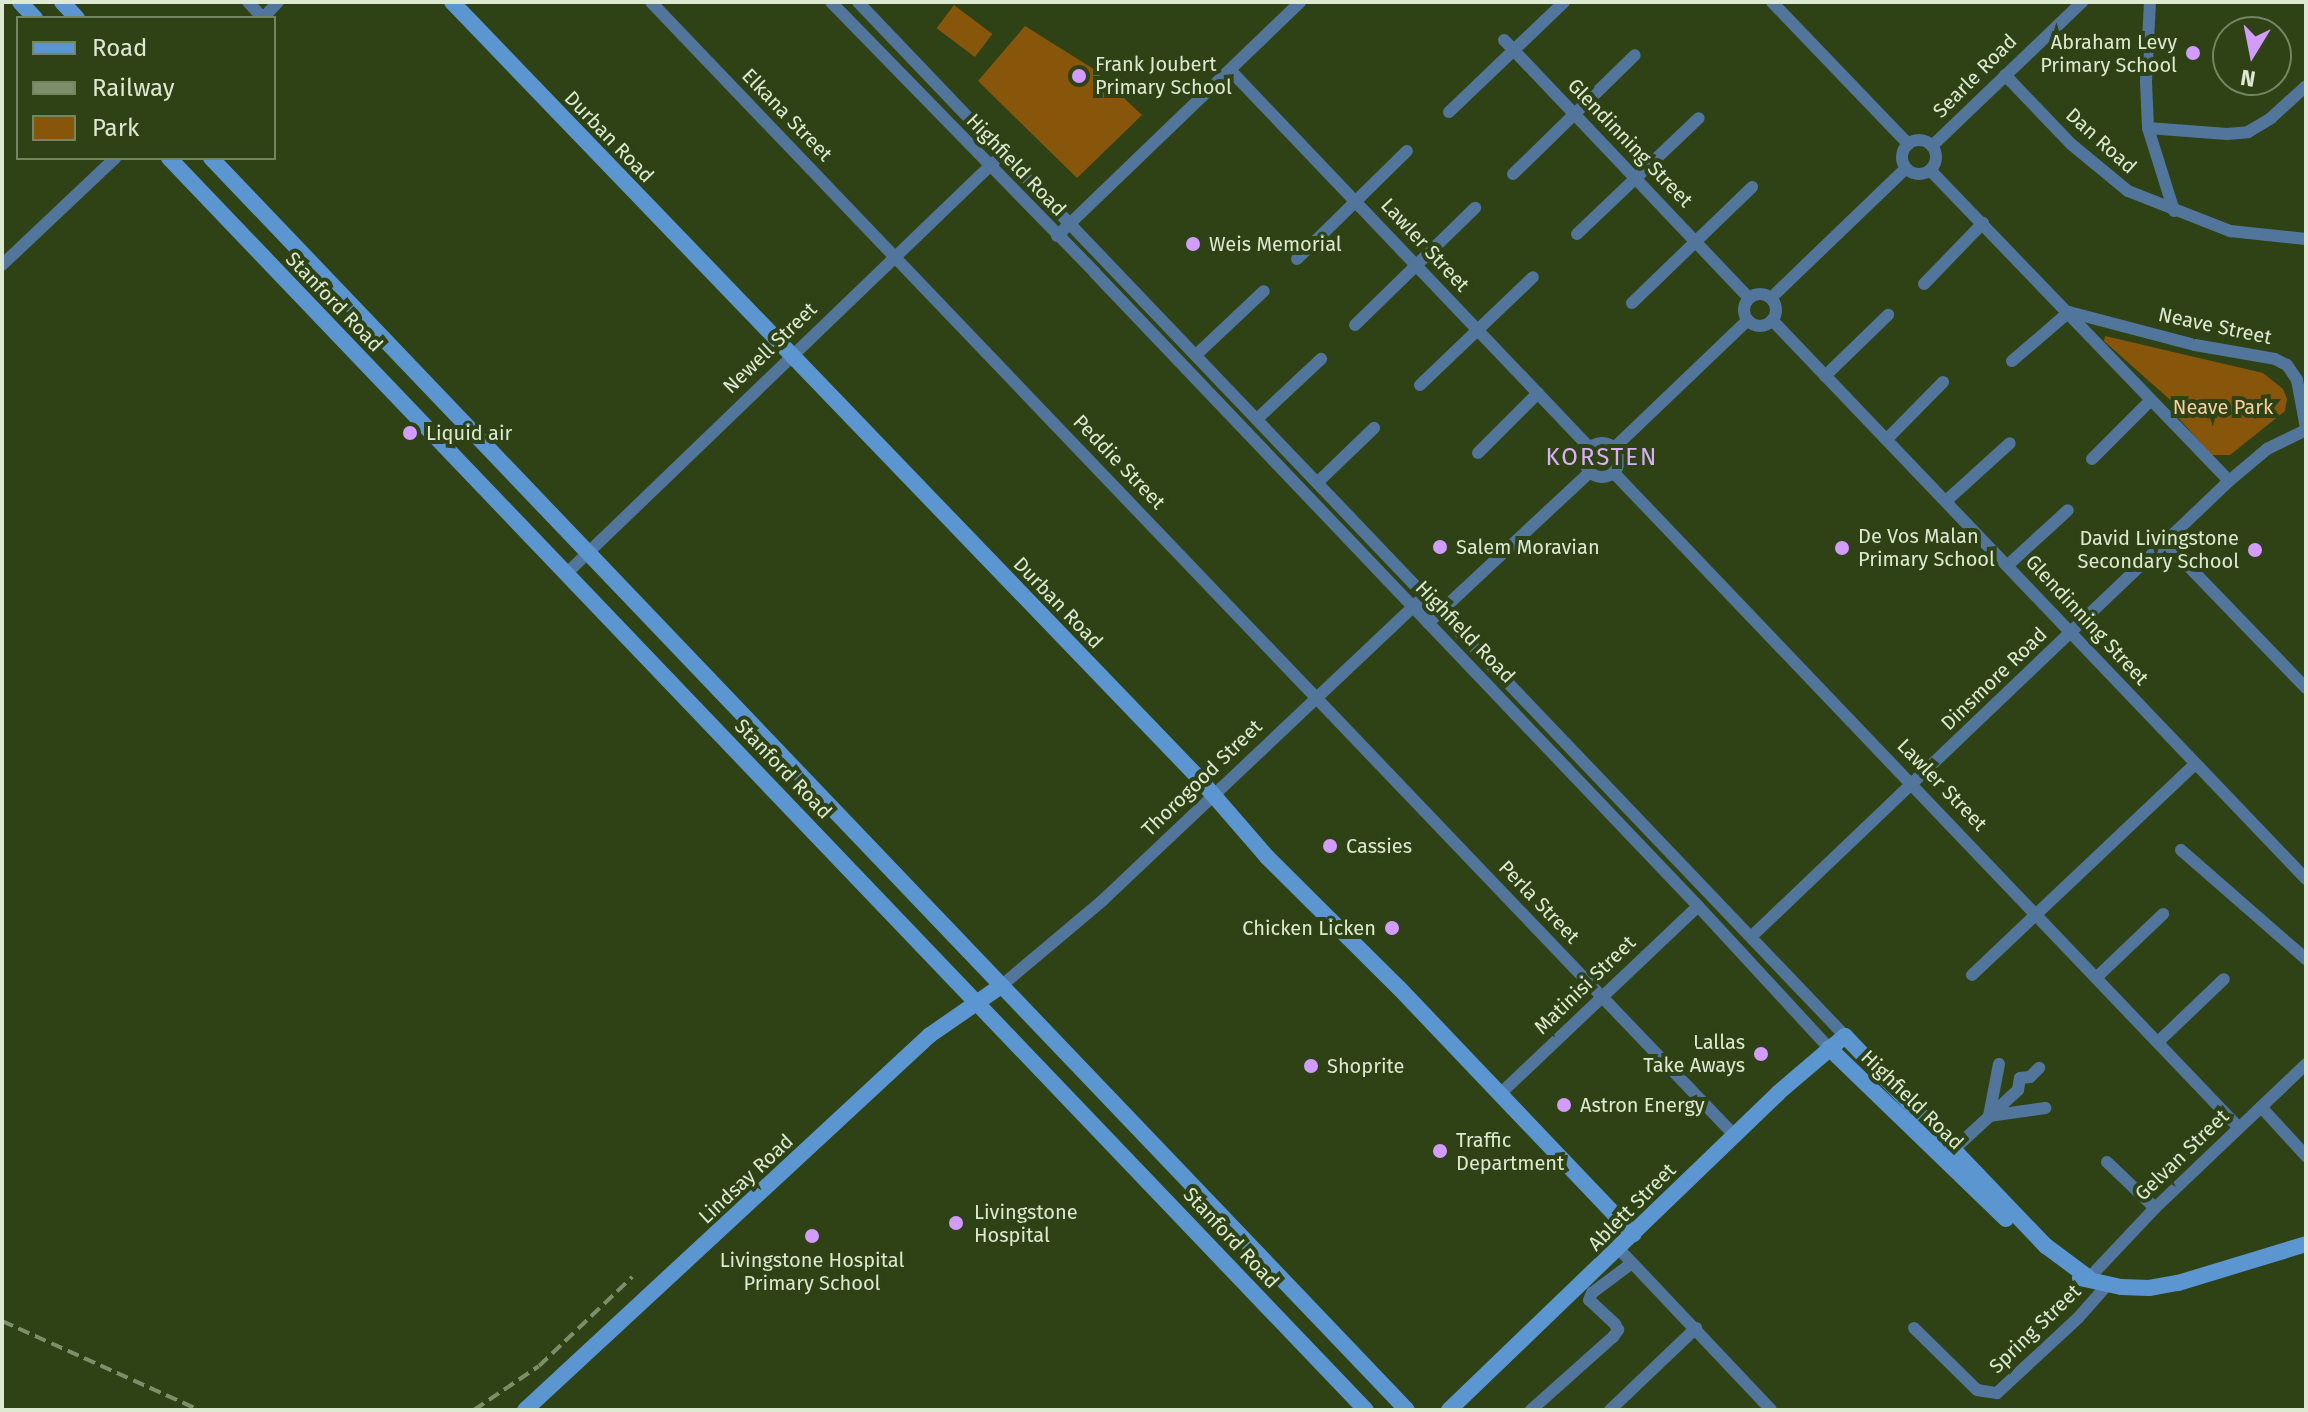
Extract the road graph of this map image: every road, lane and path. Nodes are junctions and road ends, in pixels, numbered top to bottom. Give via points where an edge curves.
1 (452, 2) edge
2 (651, 2) edge
3 (831, 2) edge
4 (858, 2) edge
5 (878, 2) edge
6 (1300, 2) edge
7 (1564, 2) edge
8 (1772, 2) edge
9 (2150, 2) edge
10 (2080, 3) edge
11 (869, 14) junction
12 (1504, 40) dead end
13 (1513, 51) junction
14 (1635, 55) dead end
15 (1230, 70) junction
16 (2005, 75) junction
17 (2306, 86) edge
18 (1449, 112) dead end
19 (1575, 115) junction
20 (1699, 118) dead end
21 (2148, 128) junction
22 (1908, 144) junction
23 (1932, 146) junction
24 (1407, 151) dead end
25 (1003, 154) junction
26 (113, 160) edge
27 (171, 160) edge
28 (213, 160) edge
29 (989, 167) junction
30 (1906, 168) junction
31 (1930, 170) junction
32 (1513, 174) dead end
33 (1634, 177) junction
34 (1752, 187) dead end
35 (1356, 202) junction
36 (1475, 208) dead end
37 (2174, 211) junction
38 (1070, 223) junction
39 (1983, 223) junction
40 (1577, 234) dead end
41 (1057, 236) junction
42 (2306, 239) edge
43 (1696, 242) junction
44 (895, 256) junction
45 (1297, 259) dead end
46 (2, 265) edge
47 (1417, 266) junction
48 (1533, 277) dead end
49 (1924, 284) dead end
50 (1264, 291) dead end
51 (1749, 298) junction
52 (1771, 298) junction
53 (1632, 303) dead end
54 (2069, 312) junction
55 (1888, 315) dead end
56 (1748, 320) junction
57 (1772, 320) junction
58 (1355, 325) dead end
59 (1478, 330) junction
60 (1196, 355) junction
61 (791, 356) junction
62 (1321, 359) dead end
63 (2012, 361) dead end
64 (1825, 376) junction
65 (1943, 382) dead end
66 (1420, 385) dead end
67 (1538, 393) junction
68 (2151, 400) junction
69 (1257, 419) junction
70 (1374, 428) dead end
71 (2306, 429) edge
72 (1887, 439) junction
73 (2010, 443) dead end
74 (1590, 448) junction
75 (1614, 448) junction
76 (1478, 453) dead end
77 (2092, 459) dead end
78 (1590, 472) junction
79 (1614, 473) junction
80 (2229, 481) junction
81 (1318, 482) junction
82 (1946, 501) junction
83 (2068, 510) dead end
84 (2166, 543) junction
85 (589, 551) junction
86 (2008, 565) junction
87 (567, 573) junction
88 (1427, 595) junction
89 (1413, 607) junction
90 (1443, 612) junction
91 (1428, 623) junction
92 (2071, 633) junction
93 (1490, 661) junction
94 (1478, 675) junction
95 (2306, 688) edge
96 (1315, 696) junction
97 (2195, 764) junction
98 (1913, 784) junction
99 (1214, 795) junction
100 (2181, 850) dead end
101 (2306, 879) edge
102 (1698, 906) junction
103 (2038, 914) junction
104 (2163, 914) dead end
105 (1752, 936) junction
106 (2306, 959) edge
107 (1972, 975) dead end
108 (2098, 976) junction
109 (2224, 979) dead end
110 (1001, 986) junction
111 (1602, 996) junction
112 (976, 1000) junction
113 (1845, 1036) junction
114 (2158, 1042) junction
115 (1829, 1048) junction
116 (1999, 1064) dead end
117 (2306, 1064) edge
118 (2035, 1072) dead end
119 (1500, 1094) junction
120 (2261, 1107) junction
121 (2045, 1108) dead end
122 (1989, 1116) junction
123 (2239, 1128) junction
124 (1734, 1135) junction
125 (1954, 1149) junction
126 (2306, 1156) edge
127 (2107, 1162) dead end
128 (2155, 1208) junction
129 (1633, 1234) junction
130 (2306, 1244) edge
131 (1619, 1249) junction
132 (1632, 1263) junction
133 (2084, 1276) junction
134 (2108, 1284) junction
135 (1696, 1328) junction
136 (1914, 1328) dead end
137 (1757, 1394) junction
138 (1751, 1409) edge
139 (525, 1410) edge
140 (1366, 1410) edge
141 (1407, 1410) edge
142 (1449, 1410) edge
143 (1531, 1410) edge
144 (1610, 1410) edge
145 (1771, 1410) edge

1 - 61 street, Durban Road
2 - 44 street, Elkana Street
3 - 29 street, Highfield Road
4 - 11 street, Highfield Road
5 - 11 street
6 - 15 street
7 - 13 street
8 - 22 street
9 - 21 street
10 - 16 street, Searle Road
11 - 25 street, Highfield Road
12 - 13 street, Glendinning Street
13 - 18 street
13 - 19 street, Glendinning Street
14 - 19 street
15 - 35 street, Lawler Street
15 - 38 street
16 - 23 street, Searle Road
16 - 37 street, Dan Road via 2112,180
17 - 21 street via 2248,132
19 - 32 street
19 - 33 street, Glendinning Street
20 - 33 street
21 - 37 street
22 - 23 street via 1918,140
22 - 30 street via 1902,156
23 - 31 street via 1936,156
24 - 35 street
25 - 29 street, Newell Street
25 - 38 street, Highfield Road
26 - 46 street
27 - 87 street, Stanford Road
28 - 85 street, Stanford Road
29 - 41 street, Highfield Road
29 - 44 street, Newell Street
30 - 31 street via 1920,174
30 - 52 street
31 - 39 street
33 - 40 street
33 - 43 street, Glendinning Street
34 - 43 street
35 - 45 street
35 - 47 street, Lawler Street
36 - 47 street
37 - 42 street, Dan Road via 2230,231
38 - 41 street
38 - 60 street, Highfield Road
39 - 49 street
39 - 54 street
41 - 89 street, Highfield Road
43 - 51 street, Glendinning Street
43 - 53 street
44 - 61 street, Newell Street
44 - 96 street, Peddie Street
47 - 58 street
47 - 59 street, Lawler Street
48 - 59 street
50 - 60 street
51 - 52 street
51 - 56 street via 1744,308
52 - 57 street via 1776,309
54 - 63 street
54 - 68 street
54 - 71 street, Neave Street via 2195,345 2275,359 2297,380
55 - 64 street
56 - 57 street via 1760,326
56 - 75 street
57 - 64 street, Glendinning Street
59 - 66 street
59 - 67 street, Lawler Street
60 - 69 street, Highfield Road
61 - 85 street, Newell Street
61 - 99 street, Durban Road
62 - 69 street
64 - 72 street, Glendinning Street
65 - 72 street
67 - 74 street, Lawler Street
67 - 76 street
68 - 77 street
68 - 80 street
69 - 81 street, Highfield Road
70 - 81 street
71 - 80 street, Dinsmore Road via 2267,449
72 - 82 street, Glendinning Street
73 - 82 street
74 - 75 street via 1599,443
74 - 78 street via 1585,460
75 - 79 street via 1619,460
78 - 79 street via 1601,477
78 - 90 street
79 - 98 street, Lawler Street
80 - 84 street, Dinsmore Road
81 - 88 street, Highfield Road
82 - 86 street, Glendinning Street
83 - 86 street
84 - 92 street, Dinsmore Road
84 - 95 street
85 - 87 street, Newell Street
85 - 110 street, Stanford Road
86 - 92 street, Glendinning Street
87 - 112 street, Stanford Road
88 - 89 street, Thorogood Street
88 - 90 street, Highfield Road
89 - 91 street, Highfield Road
89 - 96 street, Thorogood Street
90 - 91 street
90 - 93 street, Highfield Road
91 - 94 street, Highfield Road
92 - 97 street, Glendinning Street
92 - 98 street, Dinsmore Road
93 - 94 street
93 - 105 street, Highfield Road
94 - 102 street, Highfield Road
96 - 99 street, Thorogood Street
96 - 111 street, Perla Street
97 - 101 street, Glendinning Street
97 - 103 street
98 - 103 street, Lawler Street
98 - 105 street, Dinsmore Road
99 - 110 street, Thorogood Street via 1103,900
99 - 119 street, Durban Road via 1267,857
100 - 106 street
102 - 111 street, Matinisi Street
102 - 115 street, Highfield Road
103 - 107 street
103 - 108 street, Lawler Street
104 - 108 street
105 - 113 street, Highfield Road
108 - 114 street, Lawler Street
109 - 114 street
110 - 112 street, Lindsay Road
110 - 141 street, Stanford Road
111 - 119 street, Matinisi Street
111 - 124 street, Perla Street
112 - 139 street, Lindsay Road via 930,1035
112 - 140 street, Stanford Road
113 - 115 street, Ablett Street
113 - 125 street, Highfield Road
114 - 123 street, Lawler Street
115 - 124 street, Ablett Street
115 - 133 street, Highfield Road via 2030,1242 2056,1264
116 - 122 street
117 - 120 street, Gelvan Street
118 - 122 street via 2030,1088 2018,1090
119 - 129 street, Durban Road
120 - 123 street, Gelvan Street
120 - 126 street
121 - 122 street
122 - 125 street
123 - 128 street, Gelvan Street
124 - 129 street, Ablett Street
125 - 133 street, Highfield Road via 2046,1246
127 - 128 street
128 - 133 street, Gelvan Street
129 - 131 street, Ablett Street
130 - 134 street via 2178,1283 2149,1288
131 - 132 street
131 - 142 street, Ablett Street
132 - 135 street
132 - 143 street via 1589,1300 1618,1330
133 - 134 street
134 - 136 street, Spring Street via 1997,1393 1977,1390
135 - 137 street
135 - 144 street
137 - 138 street
137 - 145 street

